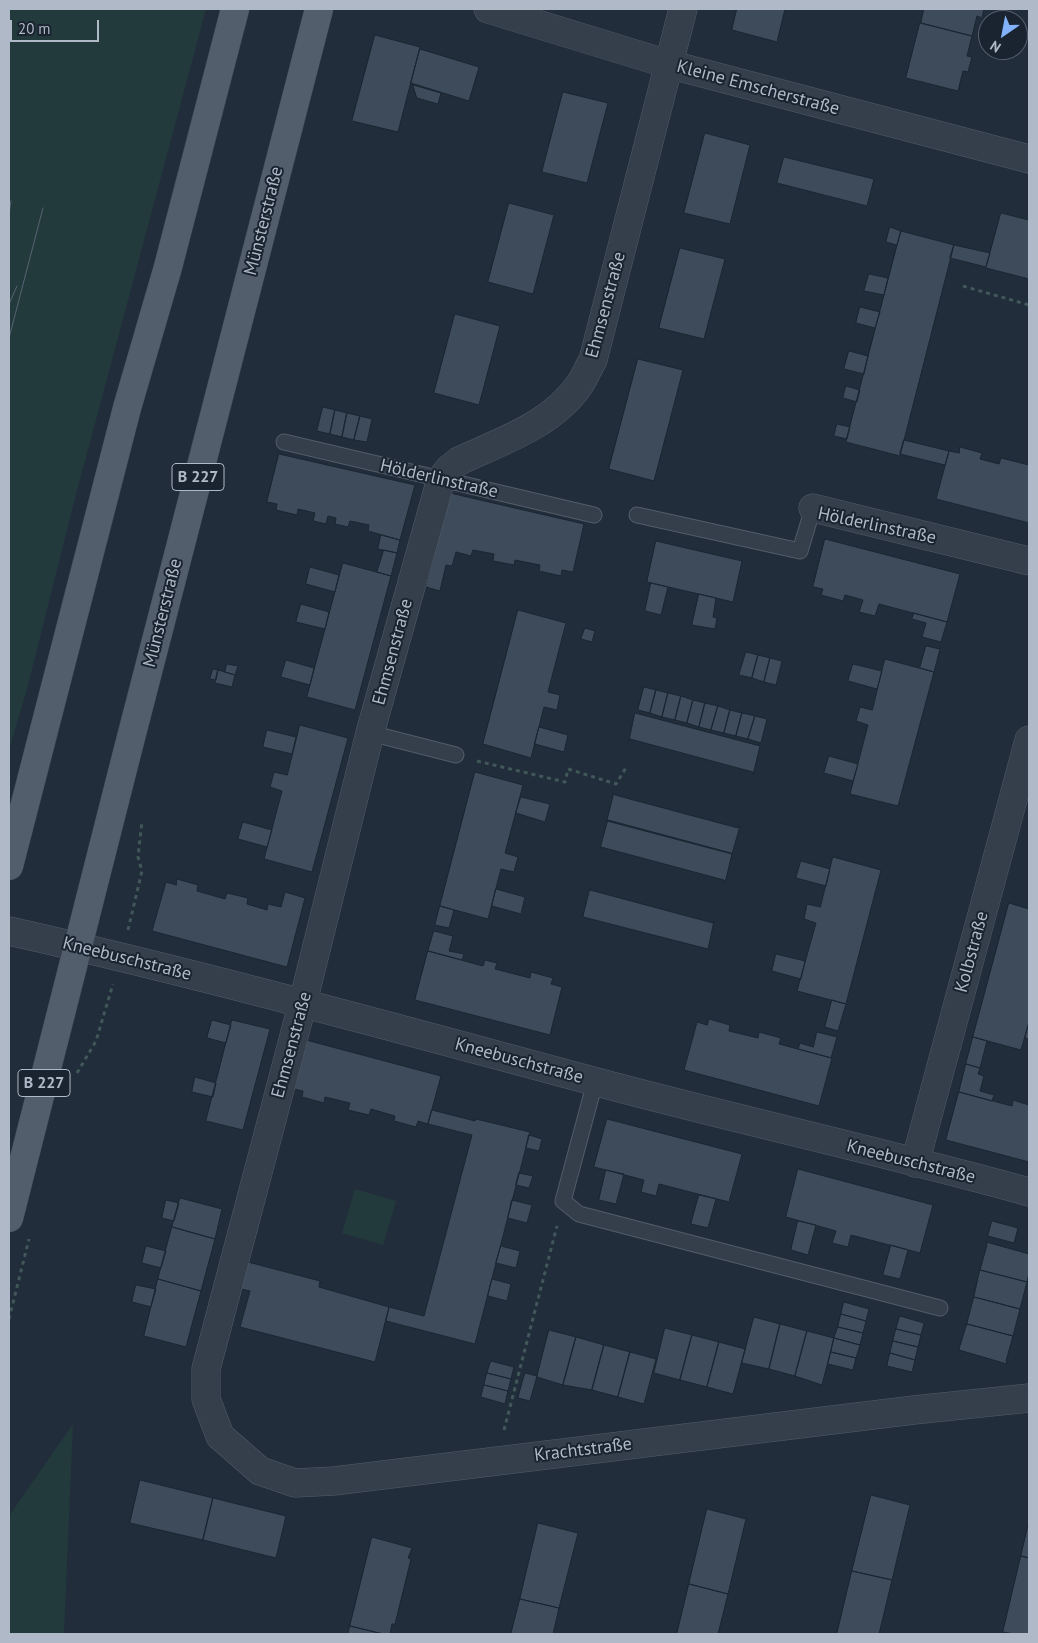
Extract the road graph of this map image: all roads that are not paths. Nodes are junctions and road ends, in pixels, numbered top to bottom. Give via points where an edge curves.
1 (235, 9) edge
2 (319, 9) edge
3 (488, 9) edge
4 (683, 9) edge
5 (668, 64) junction
6 (1029, 159) edge
7 (284, 442) dead end
8 (441, 479) junction
9 (813, 508) joint
10 (594, 514) dead end
11 (637, 515) dead end
12 (1029, 561) edge
13 (370, 733) junction
14 (1029, 740) edge
15 (456, 755) road end
16 (9, 866) edge
17 (9, 931) edge
18 (78, 946) junction
19 (303, 1002) junction
20 (595, 1082) junction
21 (915, 1163) junction
22 (1029, 1192) edge
23 (9, 1218) edge
24 (940, 1308) dead end
25 (206, 1369) joint
26 (1029, 1398) edge

1 - 16 main road via 168,267 127,408
2 - 18 main road, Münsterstraße / B 227
3 - 5 street, Kleine Emscherstraße
4 - 5 street, Ehmsenstraße
5 - 6 street, Kleine Emscherstraße
5 - 8 street, Ehmsenstraße via 593,360 580,384 561,406 537,424 459,461
7 - 8 lane, Hölderlinstraße
8 - 10 lane, Hölderlinstraße
8 - 13 street, Ehmsenstraße
9 - 11 lane, Hölderlinstraße via 800,551
9 - 12 street, Hölderlinstraße
13 - 15 lane
13 - 19 street, Ehmsenstraße
14 - 21 street, Kolbstraße
17 - 18 street, Kneebuschstraße
18 - 19 street, Kneebuschstraße
18 - 23 main road, Münsterstraße / B 227
19 - 20 street, Kneebuschstraße
19 - 25 street, Ehmsenstraße
20 - 21 street, Kneebuschstraße
20 - 24 lane via 563,1201 579,1214
21 - 22 street, Kneebuschstraße
25 - 26 street, Krachtstraße via 206,1399 220,1436 260,1471 295,1483

